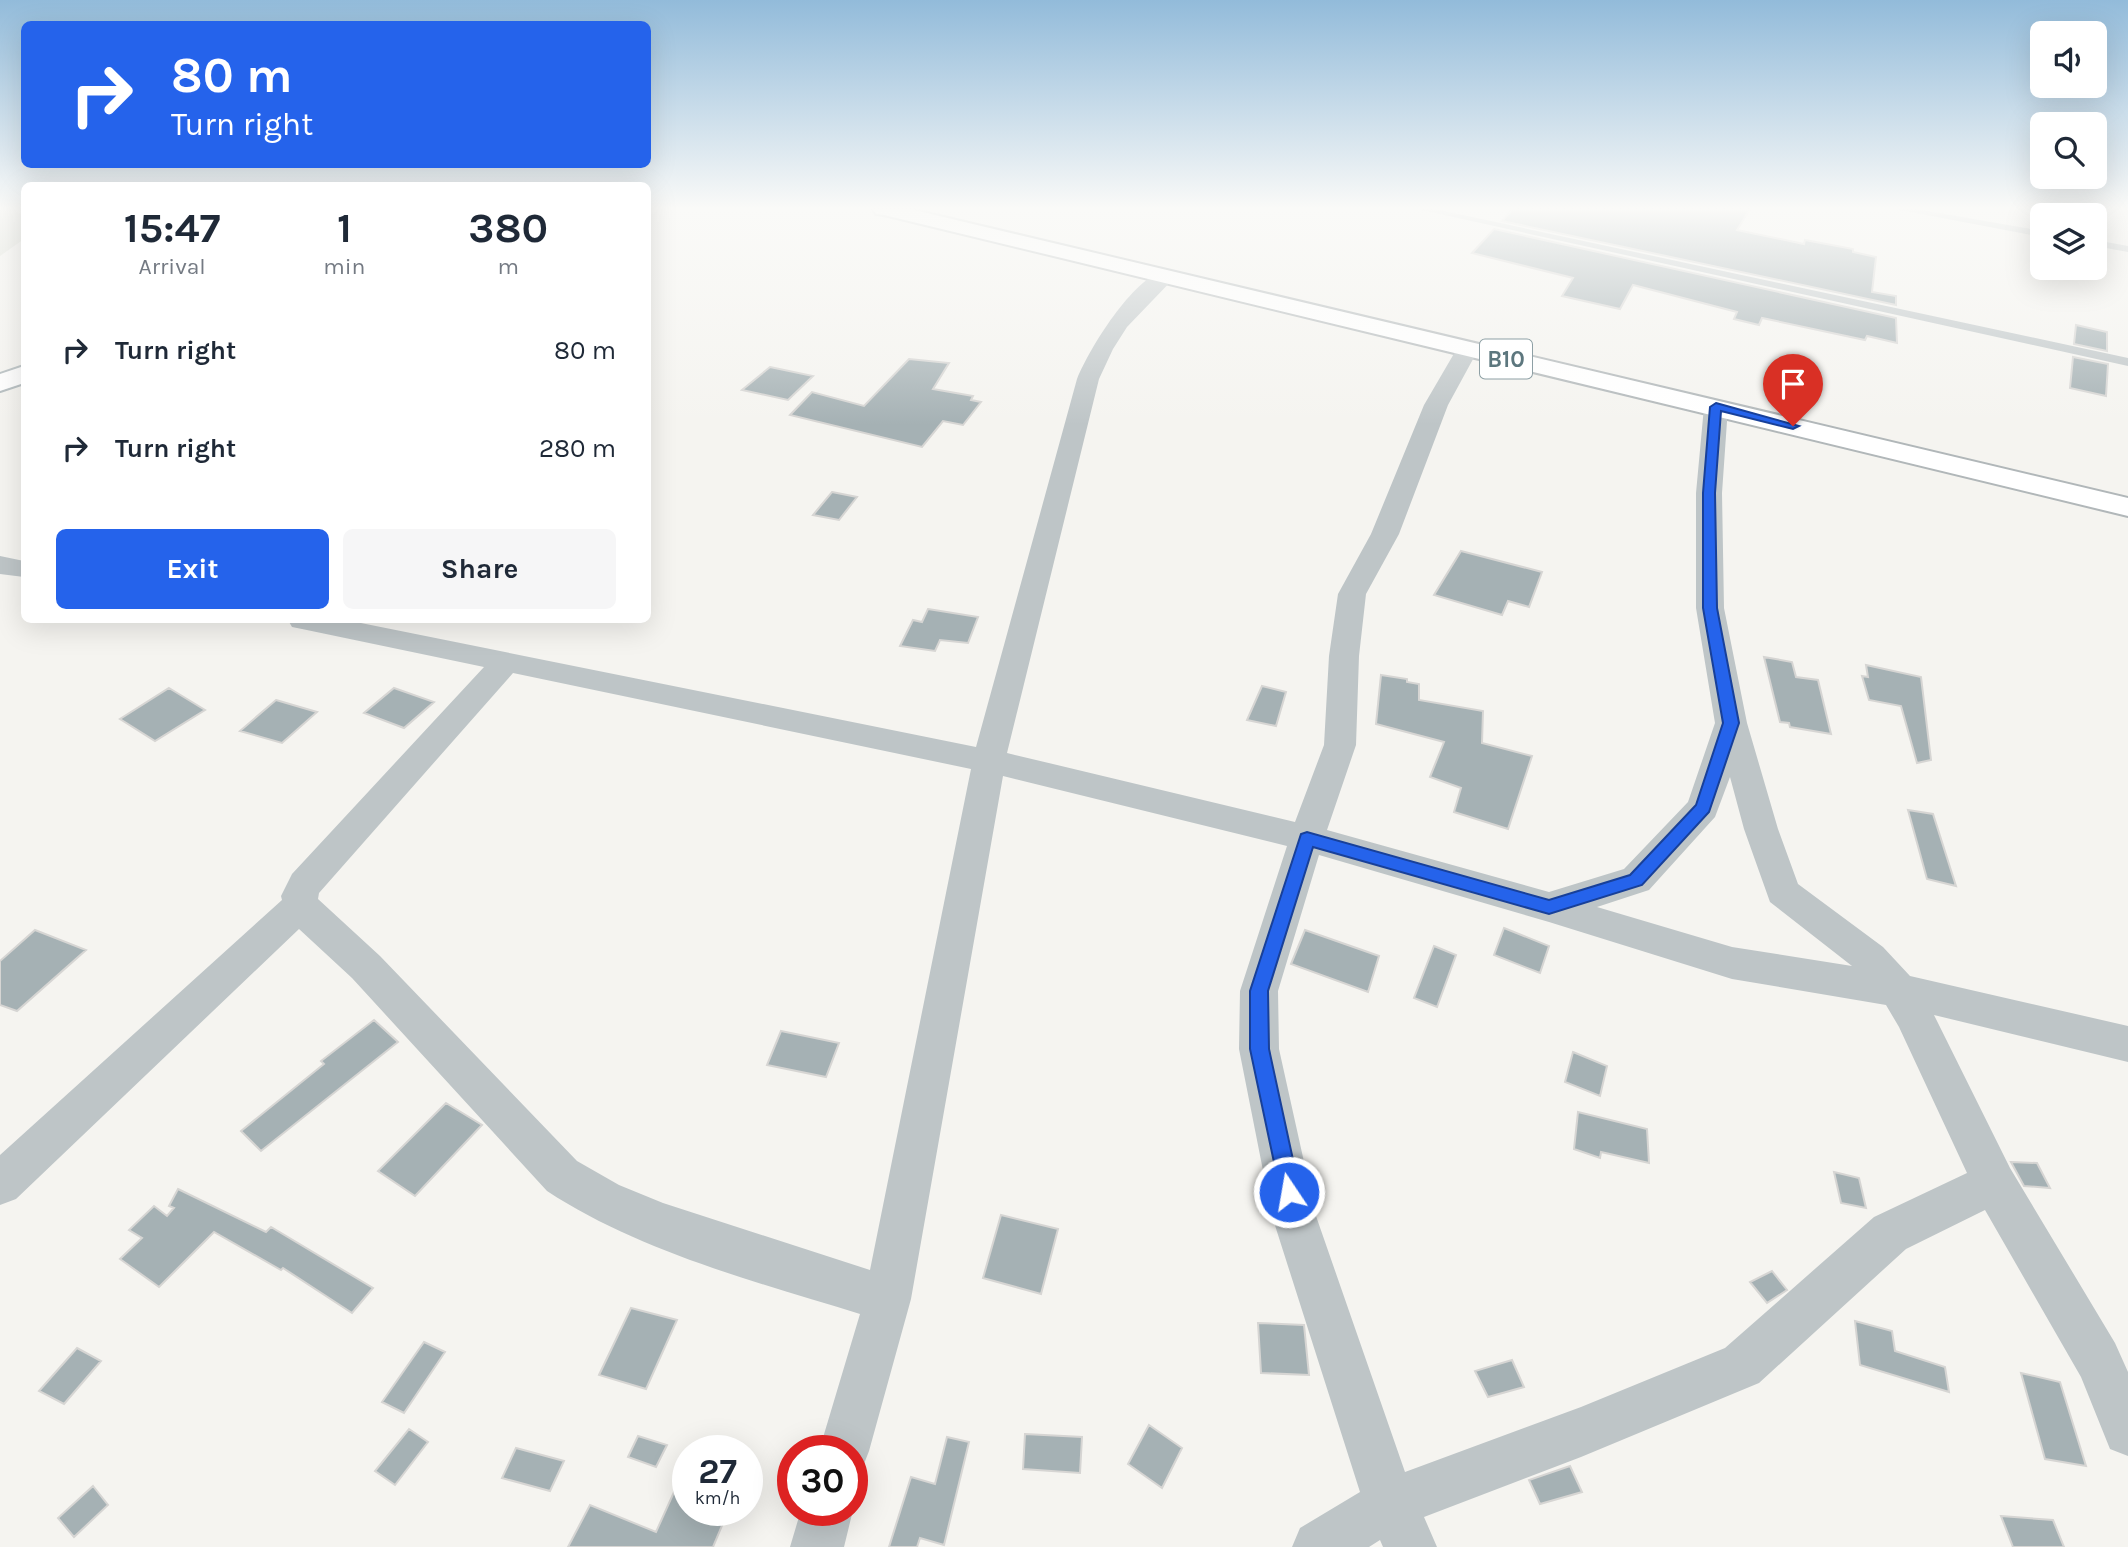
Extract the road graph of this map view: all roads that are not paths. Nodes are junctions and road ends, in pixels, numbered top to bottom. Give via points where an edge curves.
1 (1160, 281) edge
2 (1187, 281) edge
3 (1755, 281) edge
4 (1467, 350) junction
5 (2128, 362) edge
6 (21, 375) edge
7 (0, 383) edge
8 (1716, 407) junction
9 (2128, 507) edge
10 (0, 565) edge
11 (21, 568) edge
12 (317, 623) edge
13 (507, 661) junction
14 (1731, 723) junction
15 (989, 761) junction
16 (1307, 838) junction
17 (301, 905) junction
18 (1549, 907) junction
19 (1898, 990) junction
20 (2128, 1044) edge
21 (1994, 1183) junction
22 (0, 1184) edge
23 (888, 1298) junction
24 (2128, 1431) edge
25 (849, 1435) edge
26 (1390, 1504) junction
27 (823, 1526) edge
28 (817, 1547) edge
29 (1319, 1547) edge
30 (1410, 1547) edge

1 - 15 street via 1121,318 1097,353
2 - 4 main road, B10
3 - 5 lane
4 - 8 main road, B10
4 - 16 street via 1436,405 1385,534 1352,594 1340,746
6 - 7 main road
8 - 9 main road, B10
8 - 14 street via 1709,493 1710,608
10 - 11 street
12 - 13 street
13 - 15 street
13 - 17 street via 305,884
14 - 18 street via 1703,808 1636,880
14 - 19 street via 1783,892 1870,958
15 - 16 street
15 - 23 street
16 - 18 street
16 - 26 street via 1259,991 1259,1049 1294,1216
17 - 22 street
17 - 23 street via 366,967 562,1175 586,1193 731,1251
18 - 19 street via 1732,962
19 - 20 street
19 - 21 street
21 - 24 street via 2098,1360
21 - 26 street via 1891,1233 1742,1366
23 - 25 street
26 - 29 street
26 - 30 street
27 - 28 street

